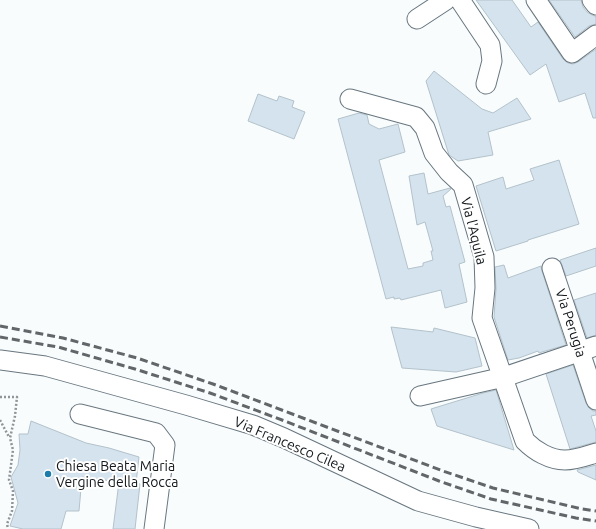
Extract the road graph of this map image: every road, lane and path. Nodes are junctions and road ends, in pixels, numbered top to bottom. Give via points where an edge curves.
1 (446, 0) edge
2 (460, 0) edge
3 (536, 0) edge
4 (592, 0) edge
5 (596, 5) edge
6 (417, 20) dead end
7 (596, 35) edge
8 (486, 84) dead end
9 (350, 99) dead end
10 (552, 268) dead end
11 (588, 349) edge
12 (0, 360) edge
13 (504, 377) junction
14 (420, 396) dead end
15 (0, 397) edge
16 (596, 400) edge
17 (80, 414) dead end
18 (0, 420) edge
19 (10, 438) junction
20 (596, 453) edge
21 (8, 529) edge
22 (154, 529) edge
23 (529, 529) edge

1 - 6 street
2 - 8 street via 490,45 492,61
3 - 7 street via 572,53
4 - 5 street
9 - 13 street, Via l'Aquila via 416,117 424,128 434,153 463,185 484,257 485,288 482,318
10 - 11 street, Via Perugia
11 - 13 street
11 - 16 street, Via Perugia
12 - 23 street, Via Francesco Cilea via 45,366 253,425 418,501
13 - 14 street
13 - 20 street, Via l'Aquila via 525,441 533,448 549,457 564,460
15 - 19 path via 17,397
17 - 22 street via 156,433 165,445
18 - 19 path
19 - 21 path via 13,450 8,480 13,491 12,511 6,524

